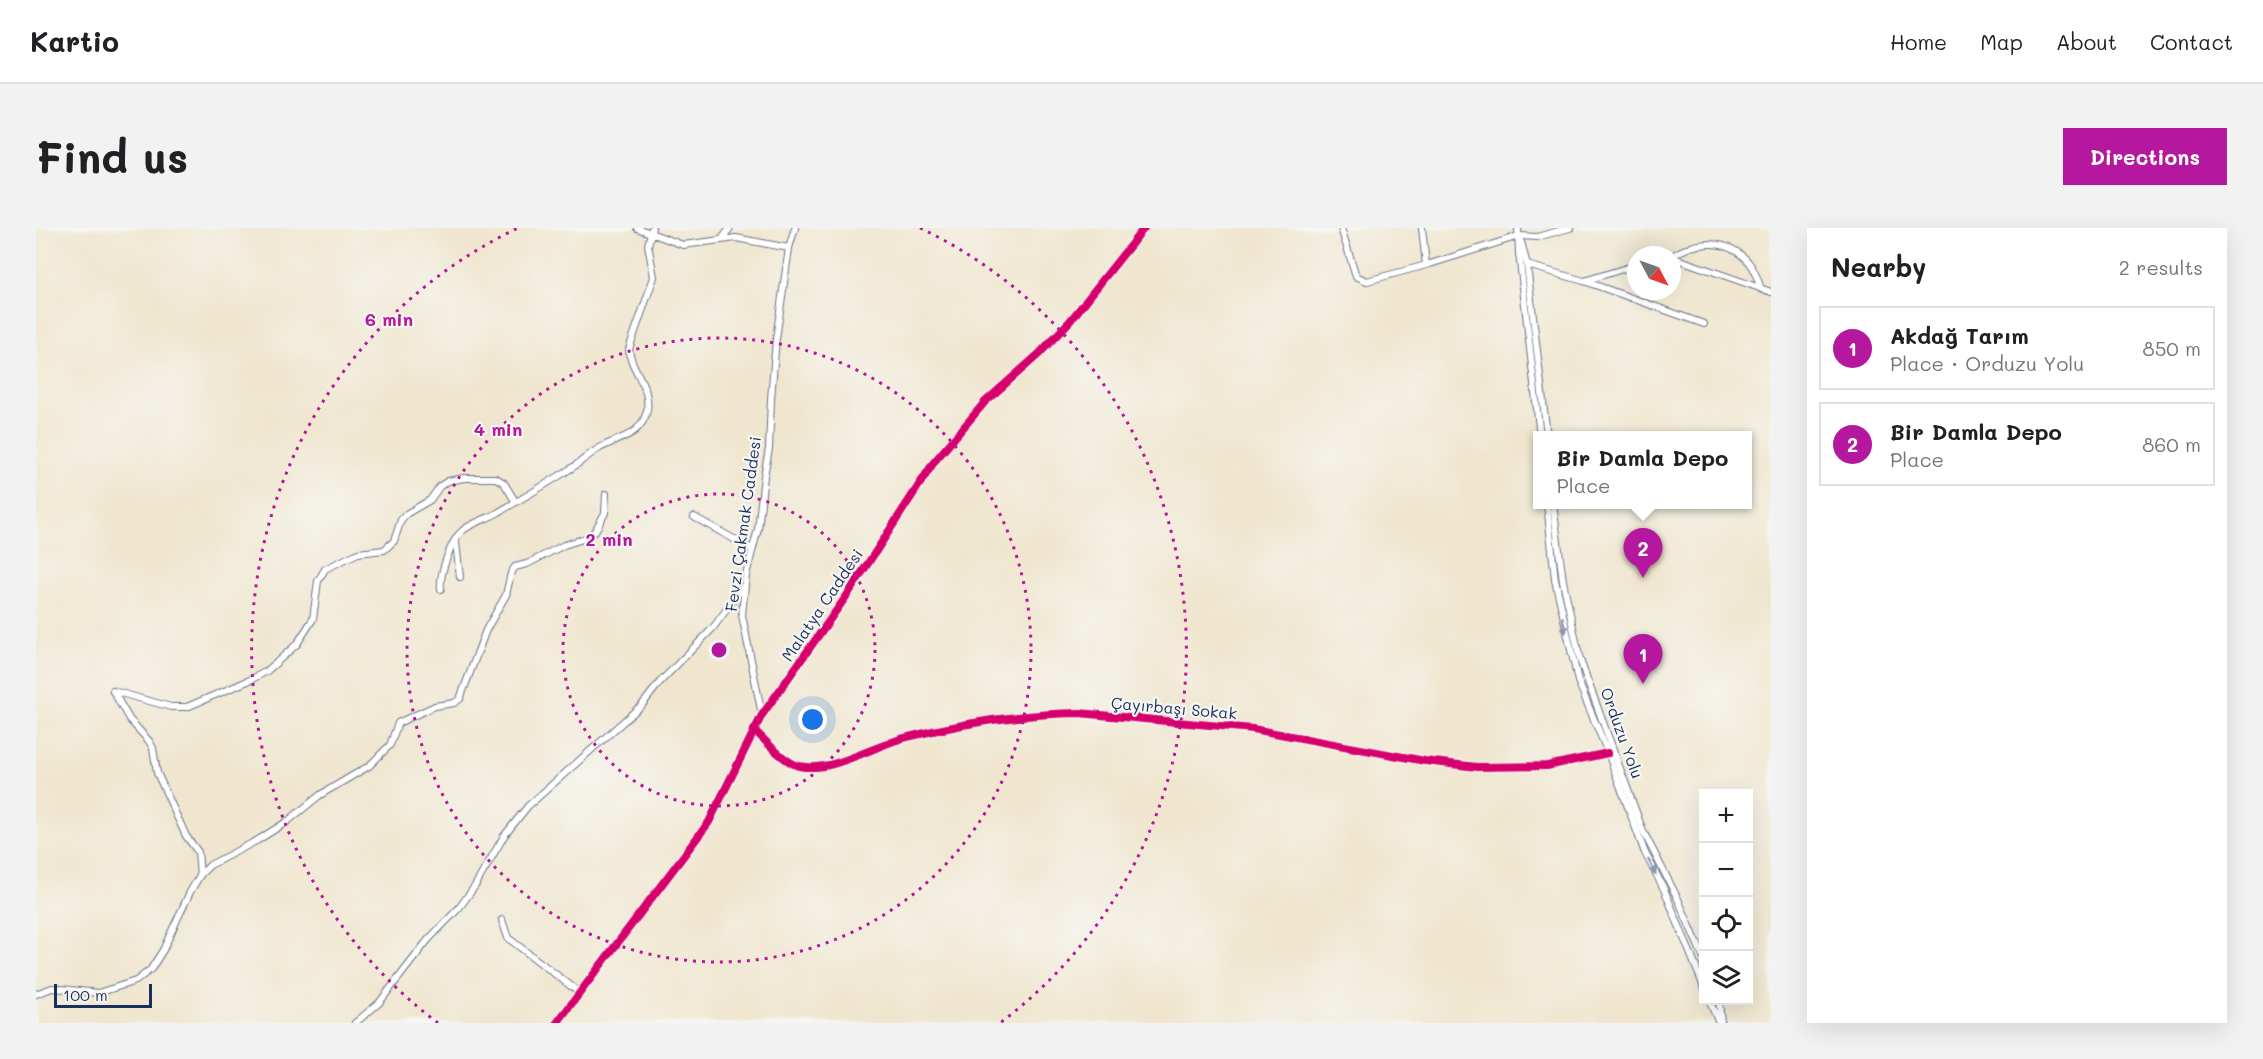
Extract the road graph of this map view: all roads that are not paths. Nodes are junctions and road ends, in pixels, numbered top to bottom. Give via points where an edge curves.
1 (637, 228) edge
2 (730, 228) edge
3 (795, 228) edge
4 (1144, 228) edge
5 (1341, 228) edge
6 (1422, 228) edge
7 (1518, 228) edge
8 (1570, 228) edge
9 (651, 230) edge
10 (1519, 236) junction
11 (722, 239) junction
12 (789, 248) junction
13 (1681, 250) edge
14 (1681, 259) edge
15 (1426, 265) junction
16 (1527, 265) junction
17 (1627, 268) edge
18 (1590, 281) junction
19 (1761, 290) junction
20 (1771, 292) edge
21 (1704, 324) dead end
22 (1540, 431) edge
23 (1547, 431) edge
24 (606, 494) dead end
25 (515, 501) junction
26 (1548, 509) edge
27 (1554, 509) edge
28 (694, 517) dead end
29 (455, 539) junction
30 (752, 549) junction
31 (460, 577) dead end
32 (745, 584) junction
33 (441, 589) dead end
34 (762, 715) junction
35 (754, 729) junction
36 (1608, 753) junction
37 (200, 875) junction
38 (502, 921) dead end
39 (1701, 951) edge
40 (1699, 975) edge
41 (580, 993) junction
42 (36, 994) edge
43 (1711, 1005) edge
44 (1719, 1005) edge
45 (355, 1023) edge
46 (557, 1023) edge
47 (1720, 1023) edge

1 - 9 street
2 - 11 street
3 - 12 street, Fevzi Çakmak Caddesi
4 - 34 street, Malatya Caddesi via 1070,321 985,402 934,462 848,594
5 - 15 street via 1356,276 1367,281
6 - 15 street
7 - 10 street
8 - 10 street via 1537,237
9 - 11 street via 683,245
9 - 25 street via 648,244 654,277 629,349 646,391 644,420 631,434 601,447
10 - 15 street
10 - 16 street
10 - 22 street
11 - 12 street
12 - 30 street, Fevzi Çakmak Caddesi via 773,368 769,449
13 - 19 street via 1709,243 1731,248 1750,264
14 - 19 street
16 - 18 street
16 - 23 street
17 - 18 street
18 - 21 street
19 - 20 street
24 - 37 street via 605,513 595,531 515,567 459,699 398,723 390,745 374,762
25 - 29 street via 461,531
25 - 37 street via 496,478 464,478 440,486 430,501 401,519 394,542 384,550 358,553 325,569 318,581 313,619 297,644 267,671 250,680 187,706 171,708 113,691 153,748 157,773 186,836 198,852
26 -> 36 street via 1555,579 1567,637 1578,681
27 - 39 street, Orduzu Yolu via 1563,581 1580,660 1643,831
28 - 30 street
29 - 31 street
29 - 33 street via 440,579
30 - 32 street, Fevzi Çakmak Caddesi
32 - 34 street, Fevzi Çakmak Caddesi via 742,615
32 - 45 street via 713,628 660,681 642,705 528,806 504,836 459,908 428,940 379,1003
34 - 35 street, Malatya Caddesi
35 - 36 street, Çayırbaşı Sokak via 786,759 806,767 850,759 901,739 943,729 1006,717 1080,713 1253,729 1477,767 1547,766
35 - 41 street, Malatya Caddesi via 709,822
36 -> 40 street via 1645,853
37 - 42 street via 163,950 151,969 136,981 98,993 52,988
38 - 41 street via 508,938
41 - 46 street, Malatya Caddesi
43 - 47 street
44 - 47 street

